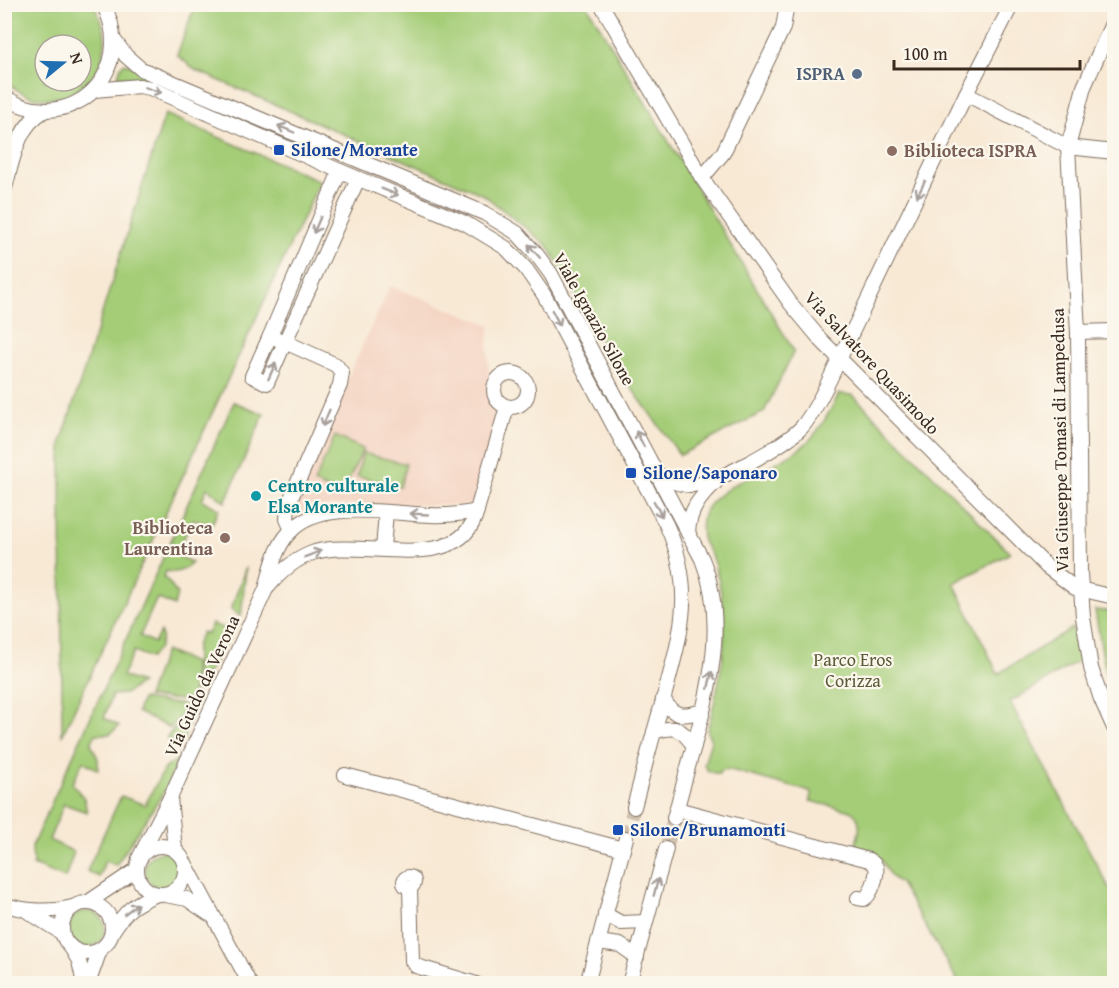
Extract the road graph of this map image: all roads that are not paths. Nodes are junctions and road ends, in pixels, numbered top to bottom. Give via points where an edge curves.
1 (103, 4) edge
2 (601, 4) edge
3 (787, 4) edge
4 (1012, 4) edge
5 (1110, 4) edge
6 (1114, 18) edge
7 (114, 40) junction
8 (95, 90) junction
9 (966, 94) junction
10 (4, 96) edge
11 (44, 111) junction
12 (1068, 147) junction
13 (1114, 152) edge
14 (340, 171) junction
15 (702, 178) junction
16 (358, 179) junction
17 (4, 191) edge
18 (1114, 331) edge
19 (1078, 332) junction
20 (270, 336) junction
21 (285, 342) junction
22 (839, 358) junction
23 (507, 407) dead end
24 (657, 474) junction
25 (721, 477) junction
26 (477, 511) junction
27 (386, 513) junction
28 (292, 530) junction
29 (688, 533) junction
30 (383, 549) junction
31 (266, 588) junction
32 (1081, 590) junction
33 (1114, 597) edge
34 (663, 698) junction
35 (703, 711) junction
36 (1114, 728) edge
37 (654, 732) junction
38 (694, 746) junction
39 (345, 775) dead end
40 (170, 798) junction
41 (634, 807) tunnel mouth
42 (666, 849) tunnel mouth
43 (180, 855) junction
44 (138, 864) junction
45 (410, 887) dead end
46 (160, 894) junction
47 (858, 898) dead end
48 (87, 903) junction
49 (4, 905) edge
50 (72, 907) junction
51 (25, 910) junction
52 (605, 914) junction
53 (215, 919) junction
54 (646, 922) junction
55 (112, 932) junction
56 (65, 938) junction
57 (598, 942) junction
58 (100, 950) junction
59 (637, 957) junction
60 (86, 984) edge
61 (250, 984) edge
62 (476, 984) edge
63 (587, 984) edge
64 (629, 984) edge

1 - 7 street
2 - 15 street, Via Salvatore Quasimodo
3 - 15 street via 783,28 728,143 720,159
4 - 9 street
5 - 6 street
6 - 12 street, Via Giuseppe Tomasi di Lampedusa via 1084,87
7 - 8 street via 107,72
24 -> 7 street, Viale Ignazio Silone via 559,287 517,233 474,208 141,69
8 - 11 street via 74,104
8 -> 14 street, Viale Ignazio Silone via 150,88
9 - 12 street
9 -> 22 street
10 - 11 street via 26,108
11 - 17 street via 21,134
12 - 13 street
12 - 19 street, Via Giuseppe Tomasi di Lampedusa
14 - 16 street, Viale Ignazio Silone
14 -> 20 street
15 - 22 street, Via Salvatore Quasimodo via 787,298
16 - 21 street
16 -> 34 street, Viale Ignazio Silone via 486,234 513,255 540,288 676,548 684,607
18 - 19 street
19 - 32 street, Via Giuseppe Tomasi di Lampedusa
20 - 21 street
20 -> 21 street via 252,376 267,383
21 -> 28 street via 336,365 342,373 287,510
22 - 25 street via 812,413 799,430
22 - 32 street, Via Salvatore Quasimodo via 1037,558
23 - 26 street, Via Guido da Verona
24 - 25 street via 692,485
24 - 29 street, Viale Ignazio Silone
25 - 29 street via 695,505
26 -> 27 street, Via Guido da Verona via 432,515
26 - 30 street, Via Guido da Verona via 466,534 446,545 419,550
27 - 28 street, Via Guido da Verona via 325,513
27 - 30 street
28 - 31 street, Via Guido da Verona via 277,552
35 -> 29 street, Viale Ignazio Silone via 714,656 714,612 705,565
31 -> 30 street, Via Guido da Verona via 289,566 314,553
31 - 40 street, Via Guido da Verona
32 - 33 street, Via Salvatore Quasimodo
32 - 36 street, Via Giuseppe Tomasi di Lampedusa via 1091,668
34 - 35 street via 676,714
34 - 37 street, Viale Ignazio Silone
35 - 38 street, Viale Ignazio Silone
37 - 38 street via 676,728
37 - 41 street, Viale Ignazio Silone
38 - 47 street, Viale Ignazio Silone via 675,814 869,860 876,868 868,896
39 - 52 street via 625,843
40 - 43 street
40 - 44 street, Via Guido da Verona
54 -> 42 street
43 - 44 street via 162,845 155,846
43 - 46 street via 185,875 182,882 174,891
43 - 53 street
44 - 46 street via 140,883 150,892
44 - 48 street
45 - 62 street via 412,962
46 - 53 street via 187,898
55 -> 46 street via 125,912
48 - 50 street
48 - 55 street via 108,913
49 - 51 street
50 - 51 street
50 - 56 street via 63,920
51 - 56 street
52 - 54 street via 621,923
52 - 57 street
53 - 61 street
54 - 59 street
55 - 58 street
56 - 58 street via 78,952
56 - 60 street
57 - 59 street via 620,945
57 - 63 street
58 - 60 street
59 - 64 street

